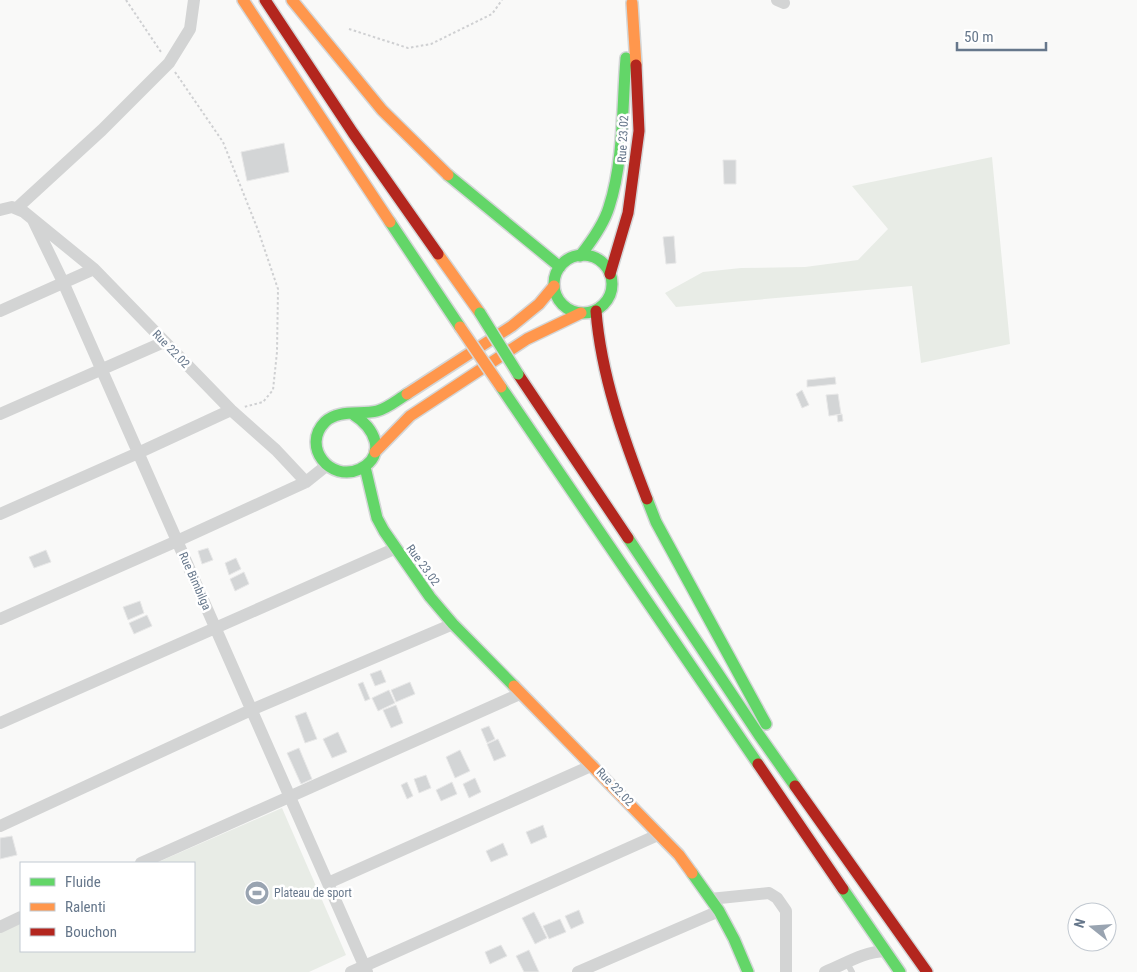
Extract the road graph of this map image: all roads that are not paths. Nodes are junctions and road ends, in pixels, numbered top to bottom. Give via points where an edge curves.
1 (194, 0) edge
2 (243, 0) edge
3 (265, 0) edge
4 (292, 0) edge
5 (632, 1) edge
6 (8, 208) edge
7 (33, 220) junction
8 (580, 256) junction
9 (560, 267) junction
10 (94, 270) junction
11 (610, 274) junction
12 (63, 282) junction
13 (554, 286) junction
14 (0, 310) edge
15 (596, 311) junction
16 (581, 313) junction
17 (164, 342) junction
18 (101, 370) junction
19 (231, 410) junction
20 (0, 414) edge
21 (354, 415) junction
22 (374, 452) junction
23 (138, 454) junction
24 (326, 466) junction
25 (365, 466) junction
26 (306, 482) junction
27 (361, 495) dead end
28 (0, 514) edge
29 (377, 518) junction
30 (177, 541) junction
31 (394, 549) junction
32 (0, 619) edge
33 (453, 624) junction
34 (216, 628) junction
35 (522, 693) junction
36 (251, 710) junction
37 (0, 723) edge
38 (593, 765) junction
39 (290, 796) junction
40 (816, 816) junction
41 (0, 826) edge
42 (660, 834) junction
43 (143, 862) edge
44 (328, 883) junction
45 (710, 899) junction
46 (718, 911) junction
47 (20, 917) edge
48 (0, 927) edge
49 (885, 951) junction
50 (850, 968) edge
51 (366, 969) edge
52 (351, 972) edge
53 (578, 972) edge
54 (748, 972) edge
55 (786, 972) edge
56 (825, 972) edge
57 (900, 972) edge
58 (927, 972) edge

1 - 6 street via 190,29 169,63 102,130
2 - 49 main road, bridge via 460,327
3 - 40 main road, bridge via 480,313
4 - 9 main road via 382,110 433,162
5 - 8 main road, Rue 23.02 via 618,167 609,208 592,241
5 - 11 main road, Rue 23.02 via 639,131 628,213
6 - 7 street, Rue Bimbilga
7 - 10 street, Rue 22.02
7 - 12 street, Rue Bimbilga
8 - 9 main road, Rue 23.02
8 - 11 main road via 603,263
9 - 13 main road
10 - 12 street
10 - 17 street, Rue 22.02
11 - 15 main road, Rue 23.02 via 612,288 609,298
12 - 14 street
12 - 18 street, Rue Bimbilga
13 - 16 main road via 562,304
13 - 21 main road via 544,300 515,324 447,369 383,409
15 - 16 main road
15 - 40 main road via 598,338 624,440 656,522
16 - 22 main road via 527,339 410,416
17 - 18 street
17 - 19 street, Rue 22.02
18 - 20 street
18 - 23 street, Rue Bimbilga
19 - 23 street
19 - 26 street, Rue 22.02
21 - 22 main road via 370,426 376,443
21 - 24 main road via 335,416 320,429 317,449
22 - 25 main road
23 - 28 street
23 - 30 street, Rue Bimbilga
24 - 25 main road via 348,477
24 - 26 street
25 - 29 main road, Rue 23.02
26 - 30 street
27 - 29 main road, Rue 23.02
29 - 31 main road, Rue 23.02
30 - 32 street
30 - 34 street, Rue Bimbilga
31 - 33 main road, Rue 23.02
31 - 34 street
33 - 35 main road, Rue 22.02
33 - 36 street
34 - 36 street, Rue Bimbilga
34 - 37 street
35 - 38 main road, Rue 22.02
35 - 39 street
36 - 39 street, Rue Bimbilga
36 - 41 street
38 - 42 main road, Rue 22.02
38 - 44 street
39 - 43 street
39 - 44 street, Rue Bimbilga
40 - 58 main road
42 - 45 main road, Rue 22.02
42 - 51 street
44 - 51 street, Rue Bimbilga
45 - 46 main road, Rue 22.02
45 - 55 street via 769,893 777,898 786,911
46 - 53 street
46 - 54 main road, Rue 22.02
47 - 48 street
49 - 50 street via 860,956
49 - 57 main road
50 - 56 street
51 - 52 street

